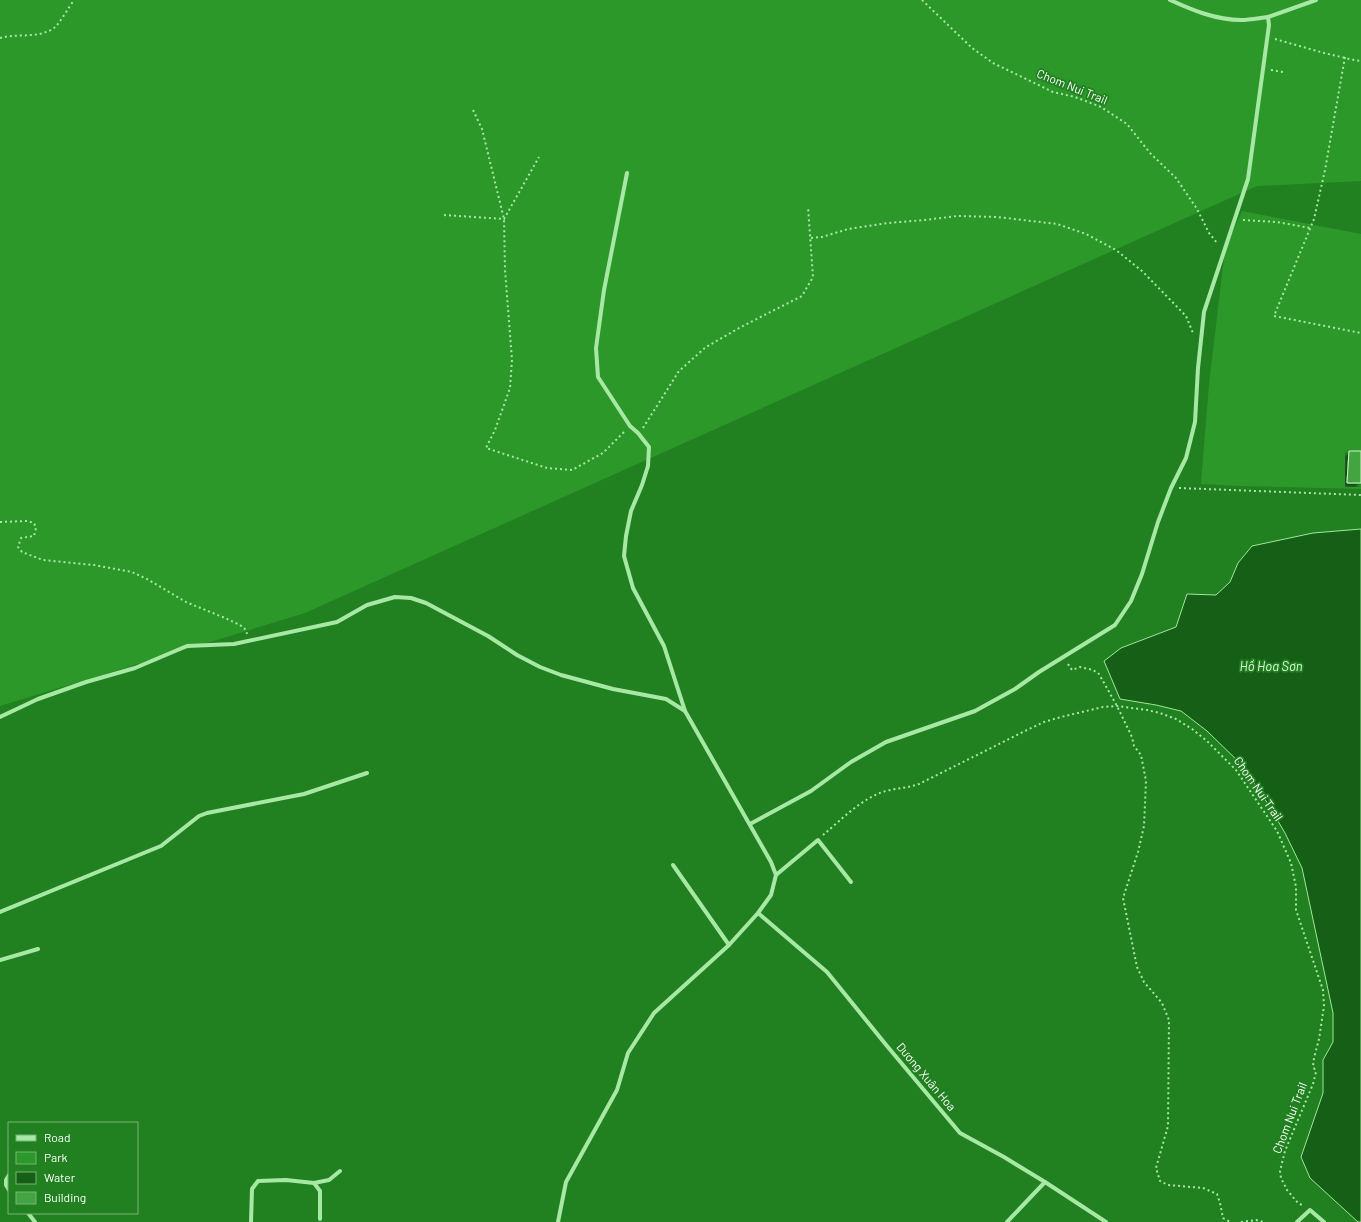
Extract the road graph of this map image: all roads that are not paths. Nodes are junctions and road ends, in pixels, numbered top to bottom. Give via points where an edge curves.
1 (1170, 0) edge
2 (1316, 0) edge
3 (1268, 17) junction
4 (627, 173) dead end
5 (685, 711) junction
6 (0, 717) edge
7 (367, 773) dead end
8 (750, 824) junction
9 (673, 865) dead end
10 (776, 875) junction
11 (851, 882) dead end
12 (0, 912) edge
13 (758, 914) junction
14 (729, 945) junction
15 (38, 949) dead end
16 (0, 960) edge
17 (340, 1171) dead end
18 (8, 1177) edge
19 (1045, 1182) junction
20 (314, 1183) junction
21 (8, 1188) edge
22 (29, 1214) edge
23 (320, 1219) dead end
24 (35, 1222) edge
25 (251, 1222) edge
26 (558, 1222) edge
27 (1007, 1222) edge
28 (1106, 1222) edge
29 (1297, 1222) edge
30 (1324, 1222) edge

1 - 3 street via 1191,10 1221,18 1241,20
2 - 3 street
3 - 8 street via 1268,37 1248,179 1204,312 1195,422 1186,458 1171,488 1131,601 1115,625 1015,689 975,711 886,742 851,762 811,791
4 - 5 street via 604,290 596,348 598,377 630,426 649,447 648,466 631,511 624,556 633,588 664,646
5 - 6 street via 666,699 613,689 540,667 426,603 411,598 395,597 367,606 337,622 234,644 187,646 135,668 38,699
5 - 8 street
7 - 12 street via 304,794 207,812 161,846
8 - 10 street
9 - 14 street
10 - 11 street via 818,840
10 - 13 street via 772,895
13 - 14 street
13 - 19 street, Dương Xuân Hoa via 827,972 960,1133
14 - 26 street via 654,1013 628,1053 617,1090 566,1182
15 - 16 street
17 - 20 street via 329,1180
18 - 21 street via 6,1185
19 - 27 street
19 - 28 street, Dương Xuân Hoa
20 - 23 street via 320,1191
20 - 25 street via 258,1181 252,1189
22 - 24 street
29 - 30 street via 1310,1210

